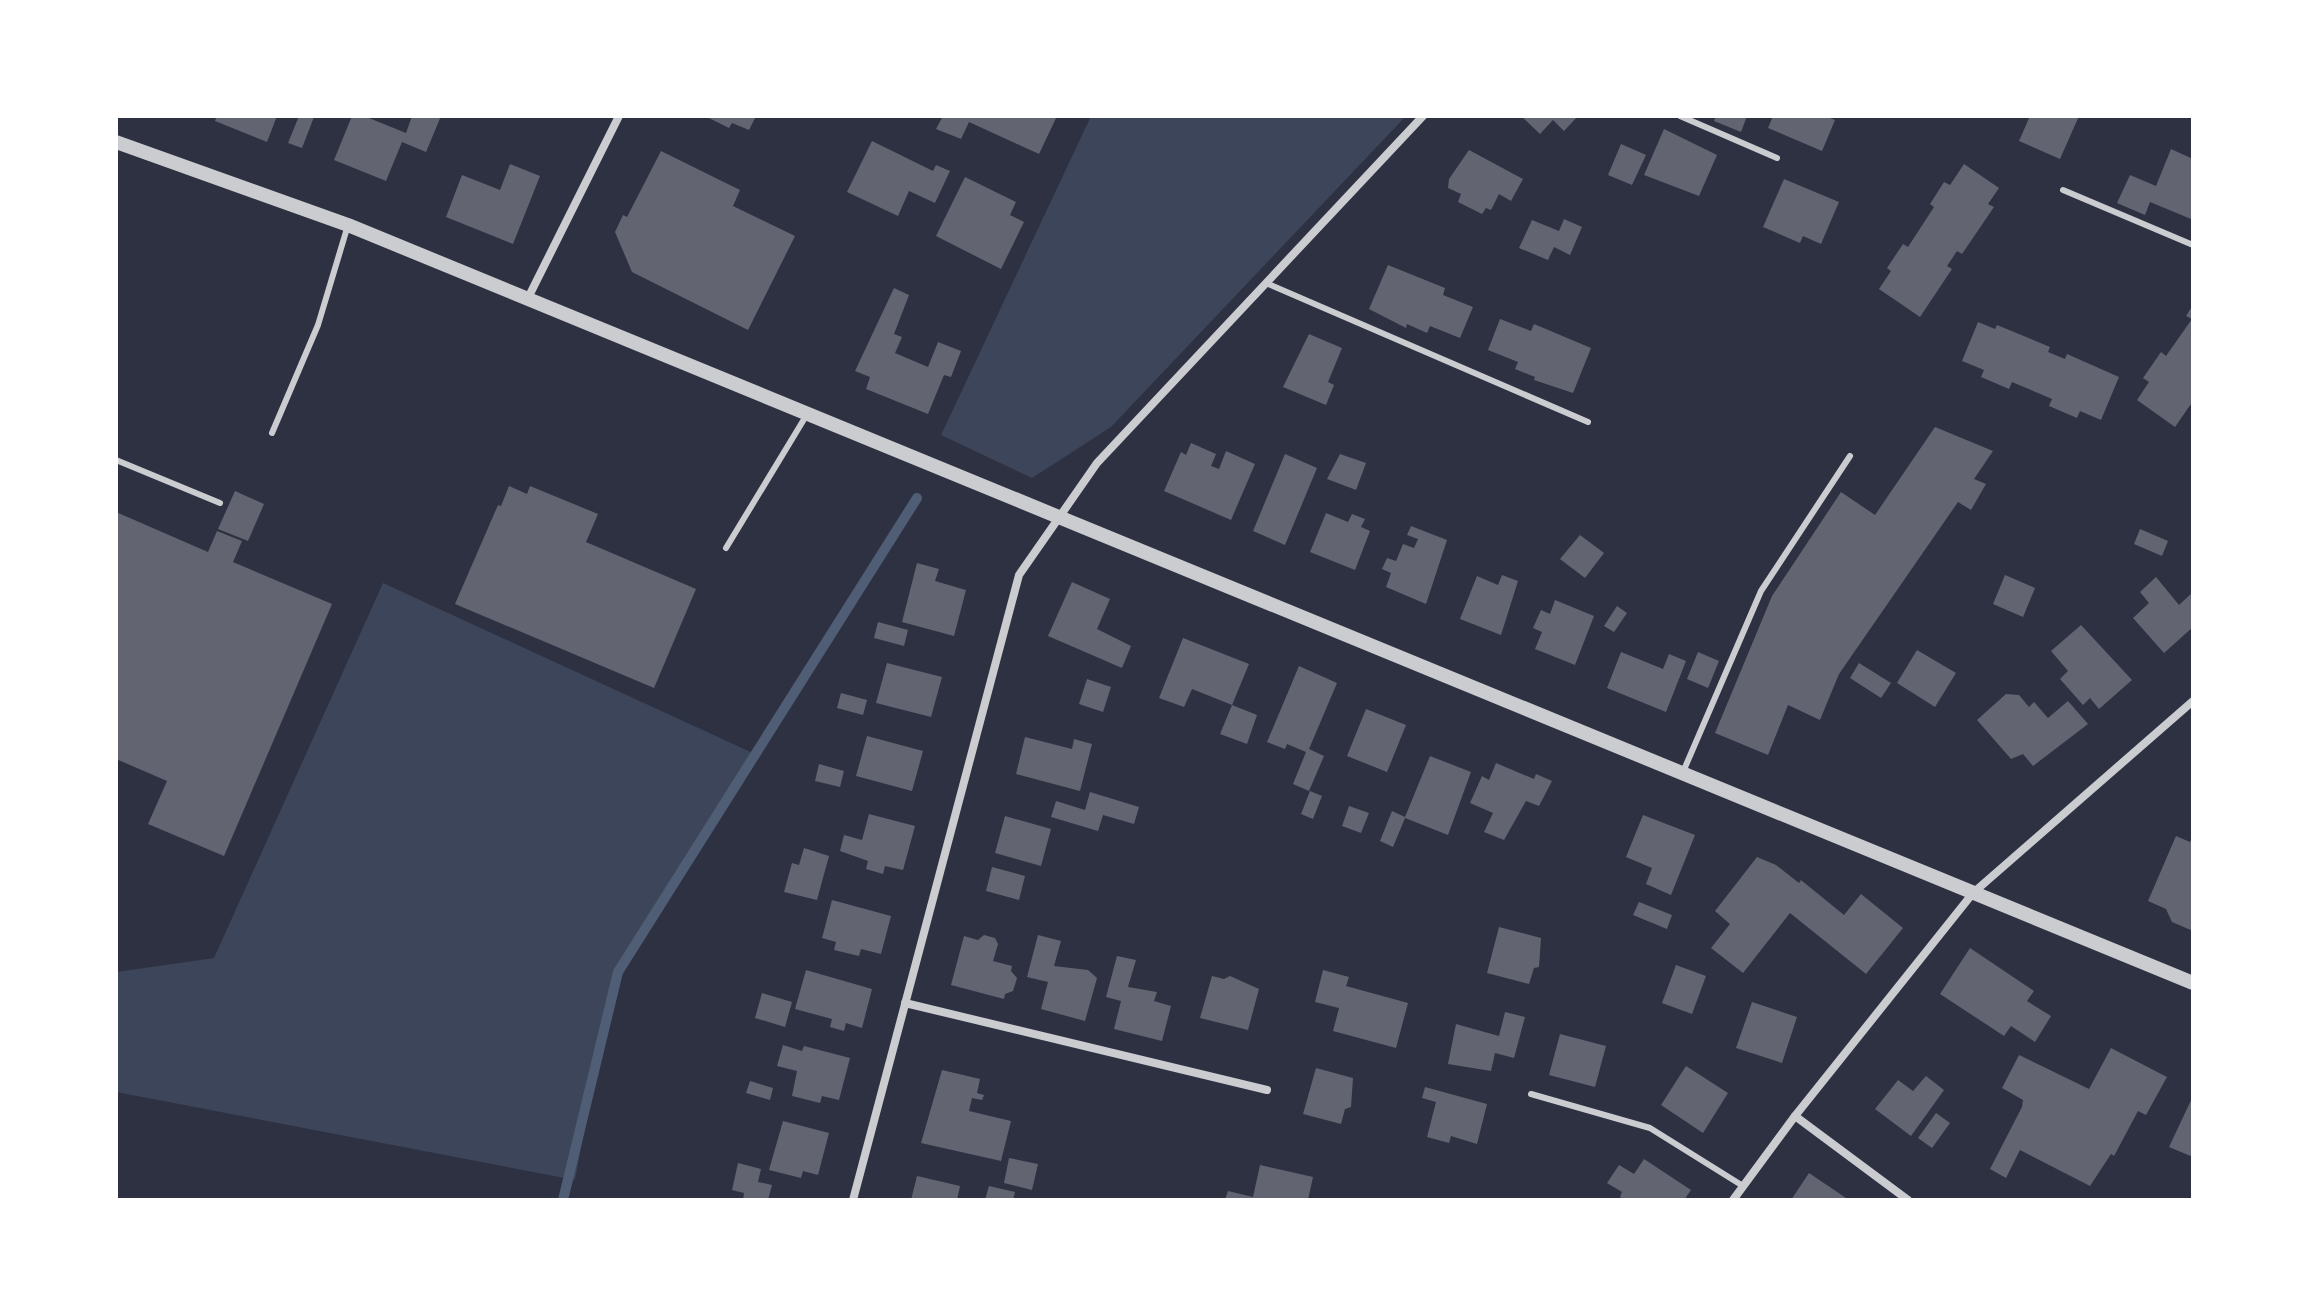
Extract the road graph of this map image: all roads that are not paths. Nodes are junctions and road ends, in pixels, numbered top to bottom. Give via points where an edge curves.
1 (619, 116) edge
2 (1423, 116) edge
3 (1680, 116) edge
4 (116, 142) edge
5 (1777, 158) dead end
6 (2063, 190) dead end
7 (348, 225) junction
8 (2193, 245) edge
9 (1266, 283) junction
10 (528, 298) junction
11 (808, 413) junction
12 (1588, 422) dead end
13 (272, 433) dead end
14 (1850, 456) dead end
15 (116, 460) edge
16 (220, 503) dead end
17 (1060, 515) junction
18 (726, 548) dead end
19 (2193, 701) edge
20 (1683, 772) junction
21 (1973, 893) junction
22 (2193, 983) edge
23 (905, 1003) junction
24 (1267, 1090) dead end
25 (1531, 1094) dead end
26 (1795, 1116) junction
27 (1743, 1186) junction
28 (853, 1200) edge
29 (1733, 1200) edge
30 (1908, 1200) edge

1 - 10 street
2 - 9 street
3 - 5 lane
4 - 7 street
6 - 8 lane
7 - 10 street
7 - 13 lane via 318,325
9 - 12 lane
9 - 17 street via 1097,463
10 - 11 street
11 - 17 street
11 - 18 lane
14 - 20 lane via 1761,591
15 - 16 lane
17 - 20 street
17 - 23 street via 1019,575
19 - 21 street
20 - 21 street
21 - 22 street
21 - 26 street
23 - 24 street
23 - 28 street
25 - 27 lane via 1650,1128
26 - 27 street
26 - 30 street
27 - 29 street

